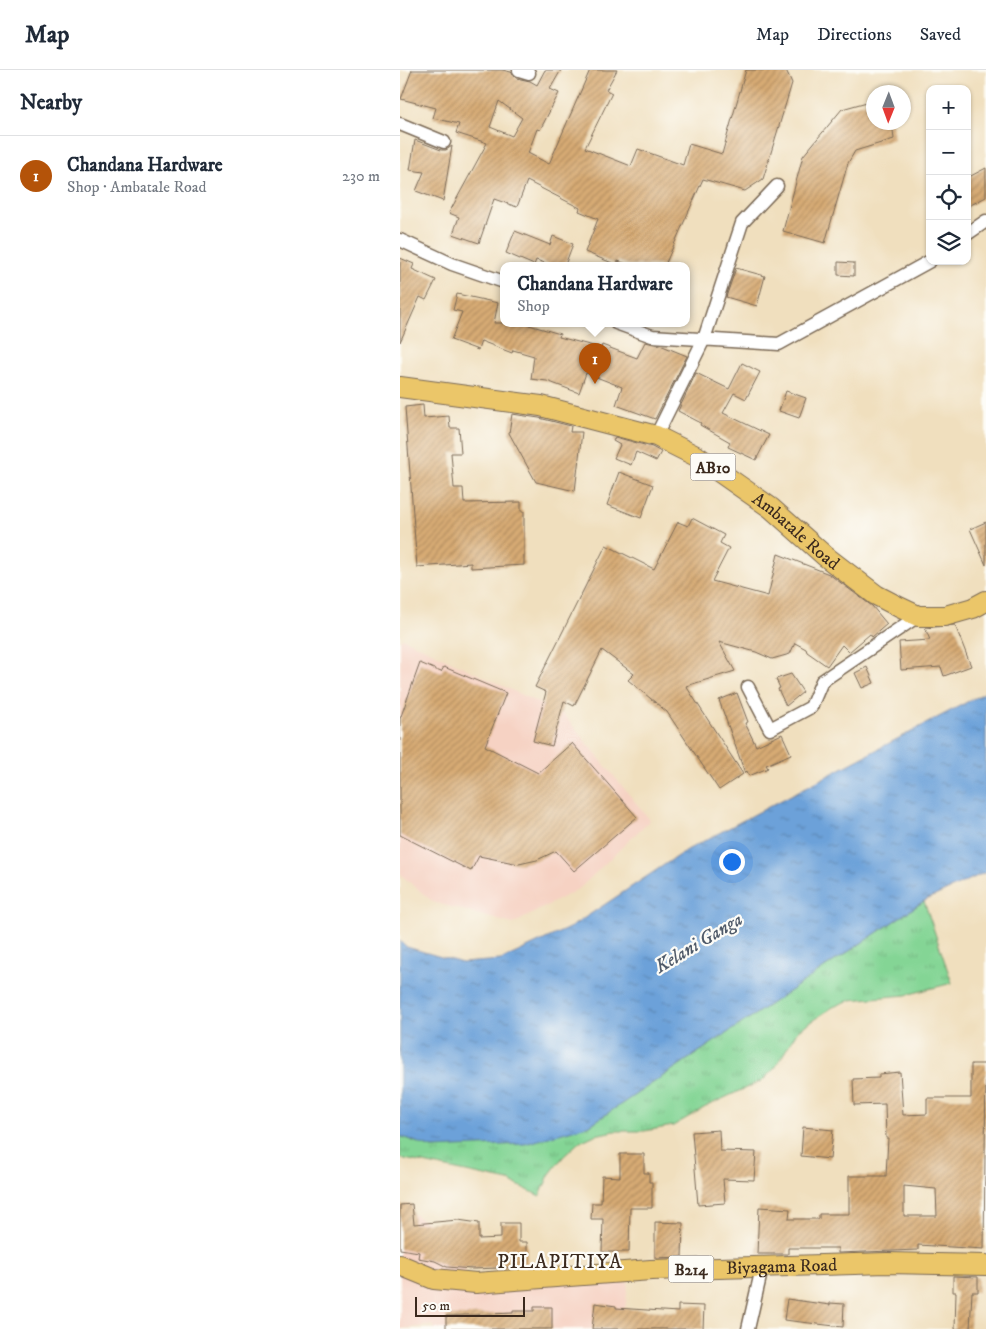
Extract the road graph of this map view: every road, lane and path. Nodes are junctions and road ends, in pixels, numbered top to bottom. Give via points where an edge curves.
1 (400, 124) edge
2 (444, 142) dead end
3 (777, 186) dead end
4 (986, 221) edge
5 (971, 231) edge
6 (400, 240) edge
7 (926, 262) edge
8 (500, 281) edge
9 (627, 327) edge
10 (704, 339) junction
11 (400, 387) edge
12 (656, 436) junction
13 (986, 600) edge
14 (918, 616) junction
15 (748, 687) dead end
16 (986, 1265) edge
17 (401, 1266) edge
18 (762, 1268) junction
19 (748, 1329) edge

1 - 2 street
3 - 10 street via 742,223
4 - 5 street
6 - 8 street via 452,264
7 - 10 street via 779,344
9 - 10 street via 652,336
10 - 12 street
11 - 12 main road, Ambatale Road / AB10 via 541,406
12 - 14 main road, Ambatale Road / AB10 via 698,457 771,508 825,556 876,595
13 - 14 main road, Ambatale Road / AB10 via 974,608 945,616
14 - 15 street via 822,681 811,707 770,729
16 - 18 main road, Biyagama Road / B214 via 887,1263
17 - 18 main road, Biyagama Road / B214 via 434,1279 476,1284 651,1270
18 - 19 street

